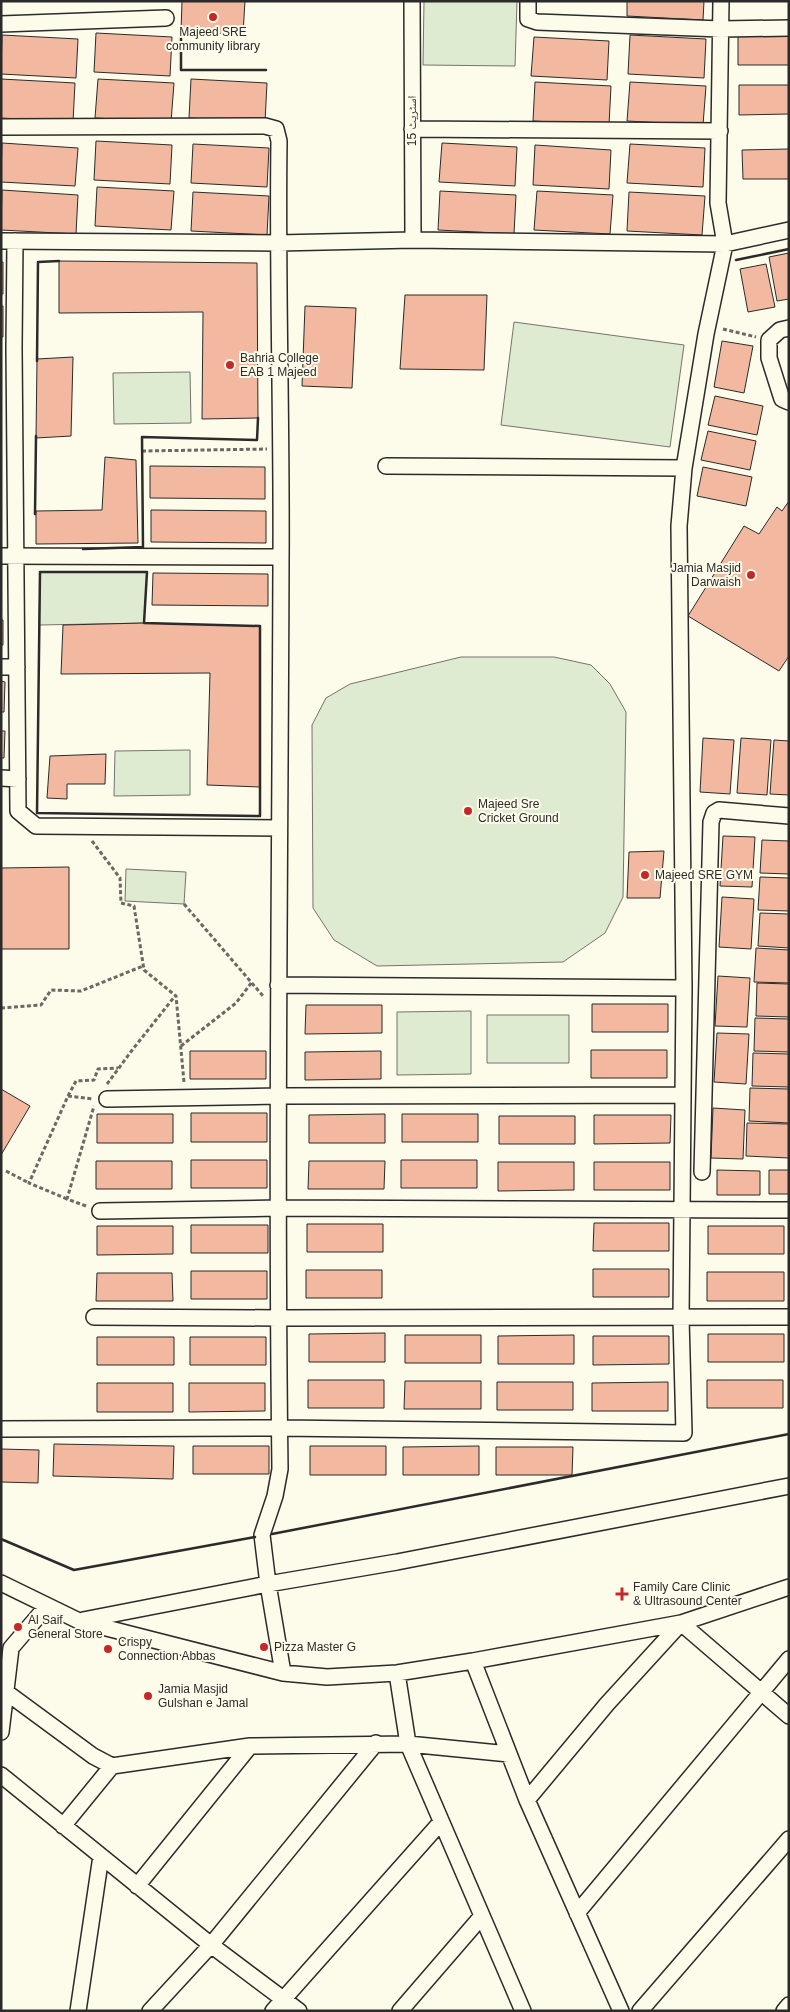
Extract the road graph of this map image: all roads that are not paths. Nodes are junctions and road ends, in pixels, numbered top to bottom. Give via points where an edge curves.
1 (412, 1) edge
2 (528, 1) edge
3 (721, 1) edge
4 (166, 18) dead end
5 (1, 24) edge
6 (789, 28) edge
7 (721, 29) junction
8 (1, 127) edge
9 (412, 129) junction
10 (720, 131) junction
11 (789, 230) edge
12 (413, 240) junction
13 (8, 241) edge
14 (278, 243) junction
15 (725, 244) junction
16 (789, 328) edge
17 (8, 348) edge
18 (789, 402) edge
19 (8, 451) edge
20 (386, 466) dead end
21 (684, 468) junction
22 (8, 556) edge
23 (281, 556) junction
24 (9, 667) edge
25 (1, 778) edge
26 (18, 779) junction
27 (789, 816) edge
28 (279, 828) junction
29 (278, 985) junction
30 (684, 988) junction
31 (683, 1095) junction
32 (278, 1096) junction
33 (106, 1099) road end
34 (702, 1172) dead end
35 (278, 1208) junction
36 (682, 1209) junction
37 (789, 1210) edge
38 (100, 1211) dead end
39 (94, 1317) dead end
40 (789, 1317) edge
41 (279, 1318) junction
42 (681, 1318) junction
43 (280, 1428) junction
44 (1, 1429) edge
45 (789, 1486) edge
46 (1, 1583) edge
47 (268, 1584) junction
48 (789, 1587) edge
49 (47, 1606) junction
50 (79, 1621) junction
51 (682, 1623) junction
52 (6, 1646) edge
53 (789, 1659) edge
54 (474, 1661) junction
55 (283, 1673) junction
56 (397, 1673) junction
57 (6, 1692) junction
58 (761, 1692) junction
59 (789, 1716) edge
60 (1, 1732) edge
61 (376, 1743) junction
62 (408, 1744) junction
63 (250, 1746) junction
64 (509, 1754) junction
65 (112, 1766) junction
66 (1, 1775) edge
67 (527, 1800) junction
68 (441, 1822) junction
69 (63, 1826) junction
70 (789, 1839) edge
71 (101, 1856) junction
72 (138, 1886) junction
73 (577, 1913) junction
74 (482, 1916) junction
75 (211, 1946) junction
76 (283, 1998) junction
77 (789, 2006) edge
78 (523, 2010) edge
79 (78, 2011) edge
80 (150, 2011) edge
81 (272, 2011) edge
82 (300, 2011) edge
83 (400, 2011) edge
84 (621, 2011) edge
85 (640, 2011) edge
86 (784, 2011) edge

1 - 9 street, اسٹریٹ 15
2 - 7 street via 528,19 537,22
3 - 7 street
4 - 5 street
6 - 7 street
7 - 10 street
8 - 14 street via 265,126 276,130 279,141
9 - 10 street
9 - 12 street, اسٹریٹ 15
10 - 15 street via 718,203
11 - 15 street
12 - 14 street
12 - 15 street
13 - 14 street
13 - 17 street
14 - 23 street
15 - 21 street
16 - 18 street via 780,330 769,340 769,358 782,400
17 - 19 street
19 - 22 street
20 - 21 street
21 - 30 street via 679,526
22 - 23 street
22 - 24 street
23 - 28 street
24 - 26 street
25 - 26 street
26 - 28 street via 18,812 36,826
27 - 34 street via 719,810 711,822
28 - 29 street
29 - 30 street
29 - 32 street
30 - 31 street
31 - 32 street
31 - 36 street
32 - 33 street
32 - 35 street
35 - 36 street
35 - 38 street
35 - 41 street
36 - 37 street
36 - 42 street
39 - 41 street
40 - 42 street
41 - 42 street
41 - 43 street
42 - 43 street via 684,1433
43 - 44 street
43 - 47 street via 276,1496 262,1535
45 - 47 street
46 - 49 street
47 - 50 street
47 - 55 street
48 - 51 street
49 - 50 street
49 - 52 street
50 - 55 street
51 - 54 street
51 - 58 street
51 - 67 street via 607,1704
52 - 57 street
53 - 58 street
54 - 56 street
54 - 64 street
55 - 56 street via 326,1677
56 - 62 street
57 - 60 street
57 - 65 street via 93,1756
58 - 59 street
58 - 73 street
61 - 62 street
61 - 63 street
61 - 75 street
62 - 64 street
62 - 68 street
63 - 65 street
63 - 72 street
64 - 67 street
65 - 69 street
66 - 69 street
67 - 73 street
68 - 74 street
68 - 76 street
69 - 71 street
70 - 85 street
71 - 72 street
71 - 79 street
72 - 75 street
73 - 84 street
74 - 78 street
74 - 83 street
75 - 76 street
75 - 80 street
76 - 81 street
76 - 82 street
77 - 86 street

